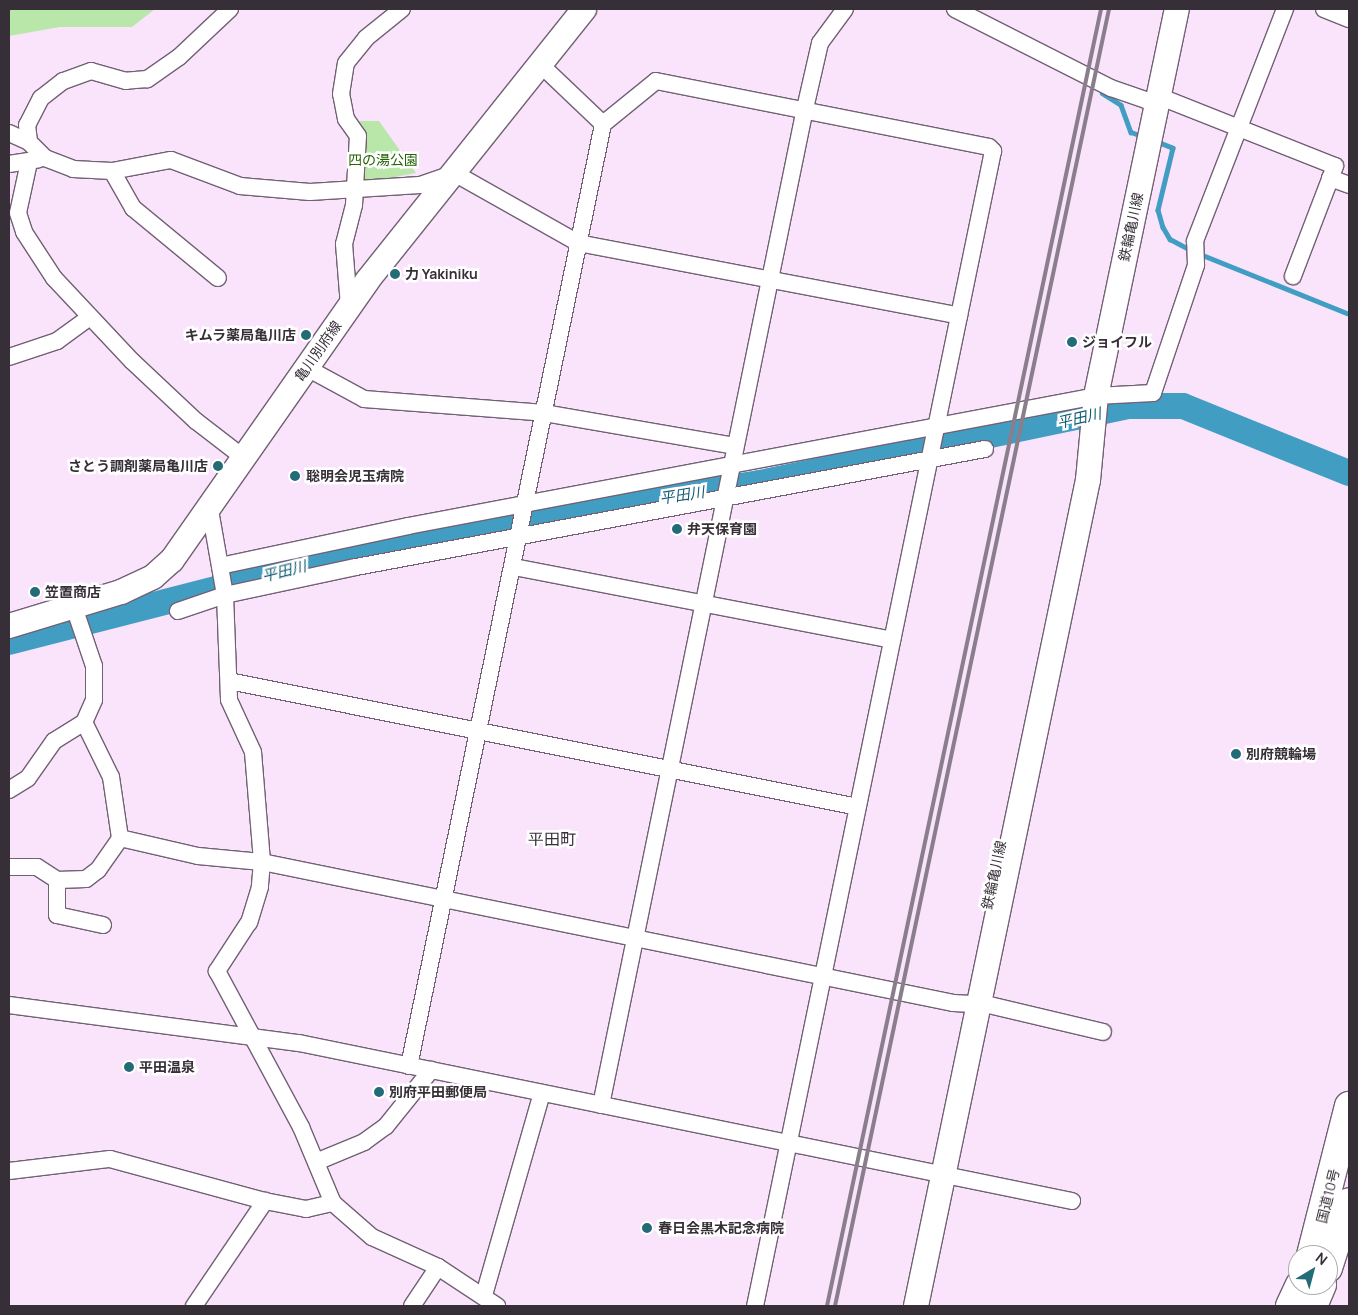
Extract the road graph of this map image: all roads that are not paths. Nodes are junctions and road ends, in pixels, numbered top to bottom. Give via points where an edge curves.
1 (230, 9) edge
2 (402, 9) edge
3 (584, 9) edge
4 (845, 9) edge
5 (955, 9) edge
6 (1177, 9) edge
7 (1285, 9) edge
8 (1324, 9) edge
9 (1349, 19) edge
10 (540, 64) junction
11 (1158, 96) junction
12 (804, 113) junction
13 (603, 124) junction
14 (1239, 130) junction
15 (9, 132) edge
16 (29, 142) junction
17 (45, 158) junction
18 (29, 162) junction
19 (9, 164) edge
20 (112, 171) junction
21 (454, 173) junction
22 (1330, 178) junction
23 (1349, 184) edge
24 (356, 190) junction
25 (578, 243) junction
26 (1293, 276) dead end
27 (218, 278) dead end
28 (772, 279) junction
29 (349, 306) junction
30 (958, 316) junction
31 (90, 317) junction
32 (9, 357) edge
33 (307, 368) junction
34 (1096, 399) junction
35 (544, 413) junction
36 (936, 428) junction
37 (735, 446) junction
38 (985, 449) dead end
39 (244, 458) junction
40 (929, 460) junction
41 (732, 467) junction
42 (726, 497) junction
43 (525, 507) junction
44 (210, 510) junction
45 (519, 539) junction
46 (514, 567) junction
47 (221, 571) junction
48 (225, 595) junction
49 (703, 601) junction
50 (75, 611) junction
51 (178, 611) dead end
52 (9, 626) edge
53 (892, 640) junction
54 (229, 681) junction
55 (84, 722) junction
56 (479, 731) junction
57 (669, 769) junction
58 (9, 790) edge
59 (858, 807) junction
60 (120, 838) junction
61 (262, 862) junction
62 (9, 867) edge
63 (56, 880) junction
64 (444, 898) junction
65 (103, 925) dead end
66 (635, 936) junction
67 (825, 975) junction
68 (9, 1004) edge
69 (973, 1004) junction
70 (1103, 1032) dead end
71 (254, 1036) junction
72 (409, 1066) junction
73 (431, 1070) junction
74 (542, 1093) junction
75 (602, 1105) junction
76 (1349, 1106) edge
77 (789, 1143) junction
78 (316, 1162) junction
79 (9, 1171) edge
80 (937, 1173) junction
81 (1072, 1200) dead end
82 (265, 1202) junction
83 (1349, 1202) edge
84 (333, 1203) junction
85 (1314, 1245) edge
86 (1335, 1245) edge
87 (438, 1266) junction
88 (484, 1295) junction
89 (194, 1306) edge
90 (412, 1306) edge
91 (497, 1306) edge
92 (755, 1306) edge
93 (904, 1306) edge
94 (916, 1306) edge

1 - 16 street via 179,57 147,79 126,81 91,72 64,81 41,98 27,125
2 - 24 street via 366,38 346,63 340,94 346,119 358,136
3 - 10 main road, 亀川別府線
4 - 12 street via 820,43
5 - 11 street via 1111,88 1148,101
6 - 11 main road, 鉄輪亀川線
7 - 14 street
8 - 9 street
10 - 13 street
10 - 21 main road, 亀川別府線
11 - 14 street
11 - 34 main road, 鉄輪亀川線
12 - 13 street via 656,81
12 - 28 street
12 - 30 street via 993,151
13 - 25 street
14 - 22 street via 1335,166
14 - 34 street via 1196,241 1196,265 1153,393
15 - 16 street
16 - 17 street
17 - 18 street
17 - 20 street via 73,169
18 - 19 street
18 - 31 street via 18,213 24,232 54,278
20 - 24 street via 171,160 240,186
20 - 27 street via 133,208
21 - 24 street via 420,185
21 - 25 street
21 - 29 main road, 亀川別府線
22 - 23 street
22 - 26 street
24 - 29 street via 344,244
25 - 28 street
25 - 35 street
28 - 30 street
28 - 37 street
29 - 33 main road, 亀川別府線
30 - 36 street
31 - 32 street via 57,341
31 - 39 street via 196,422
33 - 35 street via 364,399
33 - 39 main road, 亀川別府線
34 - 36 street
34 - 69 main road, 鉄輪亀川線 via 1090,436 1077,477
35 - 37 street
35 - 43 street
36 - 40 street
36 - 41 street
37 - 41 street
38 - 40 street
39 - 44 main road, 亀川別府線
40 - 42 street
40 - 53 street
41 - 42 street
41 - 43 street
42 - 45 street
42 - 49 street
43 - 45 street
43 - 47 street via 408,526
44 - 47 street
44 - 50 main road, 亀川別府線 via 172,560 153,577
45 - 46 street
45 - 48 street via 356,566
46 - 49 street
46 - 56 street
47 - 48 street
48 - 51 street
48 - 54 street
49 - 53 street
49 - 57 street
50 - 52 main road, 亀川別府線
50 - 55 street via 94,666 95,688
53 - 59 street
54 - 56 street
54 - 61 street via 228,700 253,752
55 - 58 street via 54,741 28,778
55 - 60 street via 110,777
56 - 57 street
56 - 64 street
57 - 59 street
57 - 66 street
59 - 67 street
60 - 61 street via 198,856
60 - 63 street via 98,870 86,879
61 - 64 street
61 - 71 street via 260,887 249,922 217,971
62 - 63 street via 37,867
63 - 65 street via 57,916
64 - 66 street
64 - 72 street
66 - 67 street
66 - 75 street
67 - 69 street
67 - 77 street
68 - 71 street
69 - 70 street
69 - 80 main road, 鉄輪亀川線
71 - 72 street
71 - 78 street
72 - 73 street
73 - 74 street
73 - 78 street via 386,1126
74 - 75 street
74 - 88 street
75 - 77 street
76 - 85 highway, 国道10号 via 1325,1215
77 - 80 street
77 - 92 street
78 - 84 street
79 - 82 street via 110,1159
80 - 81 street
80 - 93 main road, 鉄輪亀川線
80 - 94 main road, 鉄輪亀川線
82 - 84 street via 306,1209
82 - 89 street
83 - 86 highway, 国道10号
84 - 87 street via 372,1237
87 - 88 street
87 - 90 street
88 - 91 street

